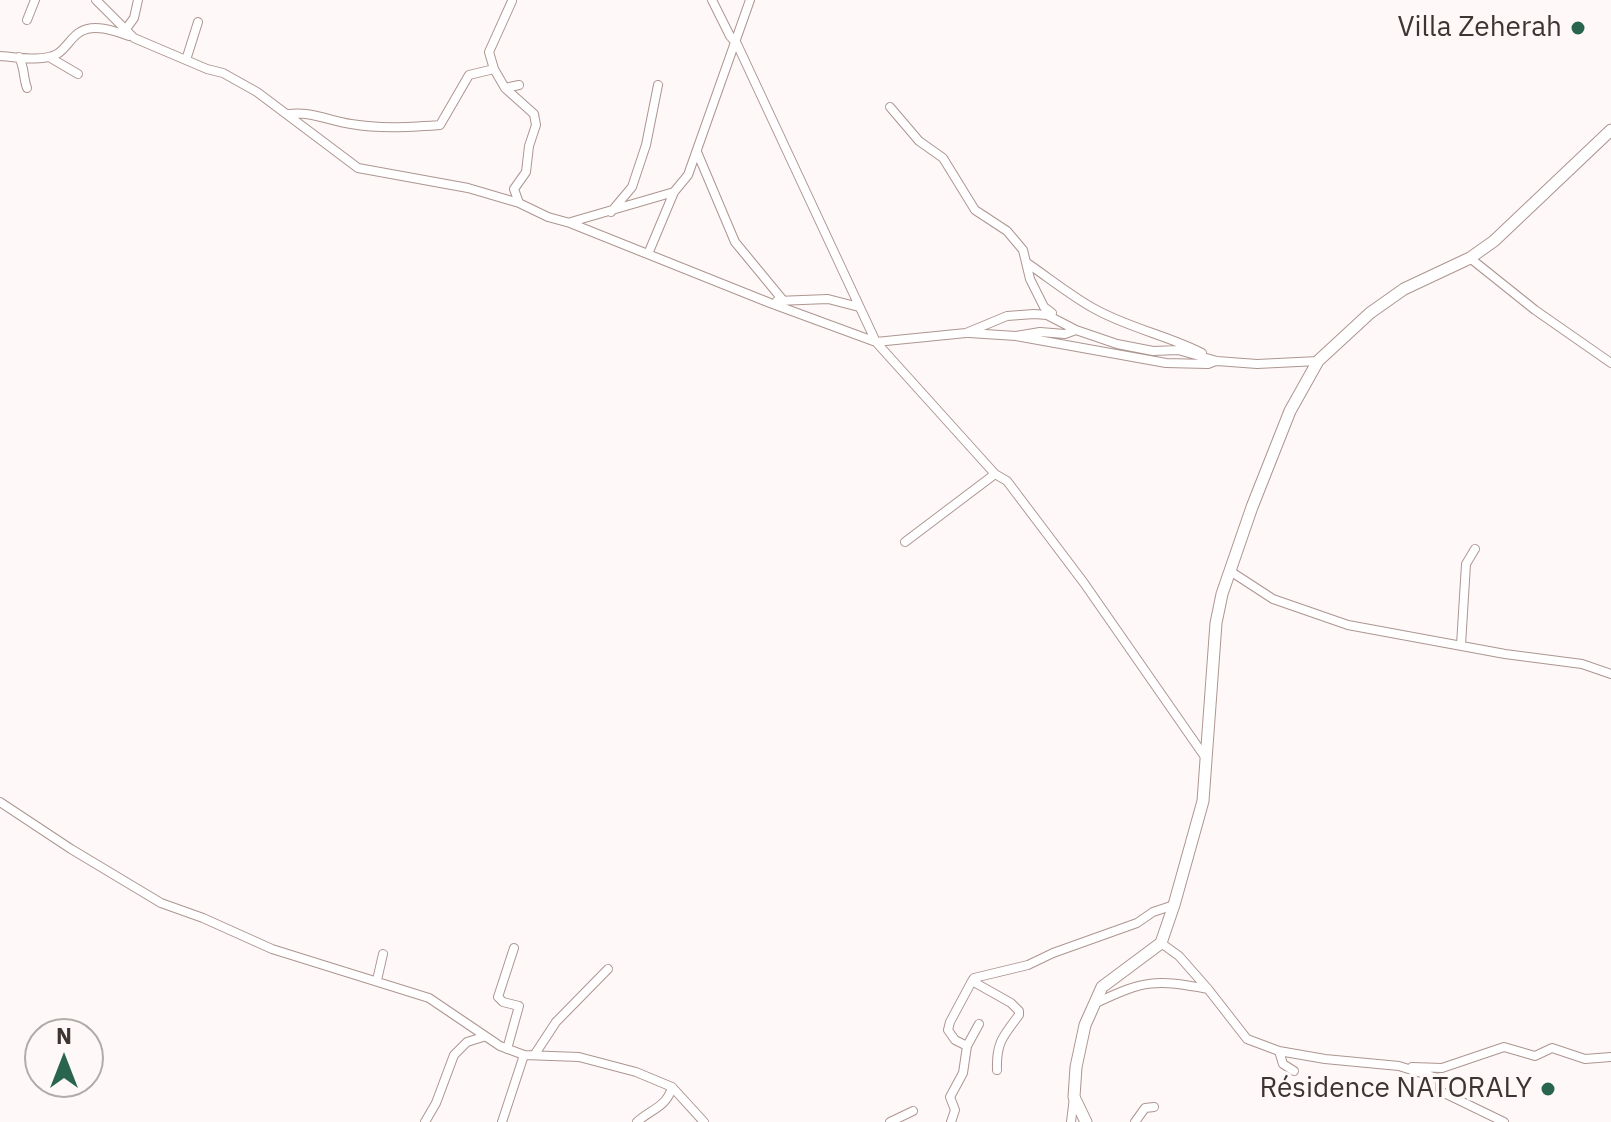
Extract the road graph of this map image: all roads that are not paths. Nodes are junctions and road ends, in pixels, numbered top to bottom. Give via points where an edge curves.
1 (35, 0) edge
2 (96, 0) edge
3 (138, 0) edge
4 (712, 0) edge
5 (750, 0) edge
6 (512, 1) edge
7 (27, 20) dead end
8 (198, 22) dead end
9 (126, 29) junction
10 (134, 38) junction
11 (737, 44) junction
12 (0, 56) edge
13 (19, 57) junction
14 (49, 57) junction
15 (186, 60) junction
16 (494, 69) junction
17 (78, 74) dead end
18 (519, 85) dead end
19 (658, 85) dead end
20 (27, 88) dead end
21 (505, 88) junction
22 (890, 107) dead end
23 (289, 114) junction
24 (1611, 130) edge
25 (697, 152) junction
26 (674, 192) junction
27 (519, 203) junction
28 (611, 212) junction
29 (570, 223) junction
30 (648, 254) junction
31 (1470, 258) junction
32 (1026, 262) junction
33 (782, 299) junction
34 (770, 303) junction
35 (859, 307) junction
36 (1076, 330) junction
37 (966, 333) junction
38 (1016, 336) junction
39 (876, 342) junction
40 (1217, 361) junction
41 (1318, 361) junction
42 (1611, 363) edge
43 (995, 474) junction
44 (905, 542) dead end
45 (1475, 549) dead end
46 (1230, 571) junction
47 (1461, 645) junction
48 (1611, 674) edge
49 (1206, 758) junction
50 (0, 802) edge
51 (1174, 905) junction
52 (1161, 943) junction
53 (514, 948) dead end
54 (383, 954) dead end
55 (608, 969) dead end
56 (377, 980) junction
57 (972, 981) junction
58 (1208, 989) junction
59 (1095, 1004) junction
60 (979, 1024) dead end
61 (483, 1037) junction
62 (967, 1046) junction
63 (507, 1049) junction
64 (1279, 1051) junction
65 (535, 1054) junction
66 (524, 1055) junction
67 (1611, 1057) edge
68 (1399, 1066) junction
69 (997, 1070) dead end
70 (1294, 1071) dead end
71 (672, 1087) junction
72 (1074, 1097) junction
73 (1154, 1107) dead end
74 (913, 1111) dead end
75 (425, 1122) edge
76 (502, 1122) edge
77 (637, 1122) edge
78 (704, 1122) edge
79 (890, 1122) edge
80 (951, 1122) edge
81 (1071, 1122) edge
82 (1086, 1122) edge
83 (1135, 1122) edge
84 (1504, 1122) edge

1 - 7 street
2 - 9 street
3 - 9 street
4 - 11 street
5 - 11 street
6 - 16 street via 489,52
8 - 15 street
9 - 10 street
10 - 14 street via 92,28 80,31
10 - 15 street
11 - 25 street
11 - 35 street
12 - 13 street
13 - 14 street
13 - 20 street
14 - 17 street
15 - 23 street via 223,73
16 - 21 street
16 - 23 street via 463,81 440,125 381,128
18 - 21 street
19 - 28 street via 632,187
21 - 27 street via 534,114 536,125 526,172 514,189
22 - 32 street via 919,141 943,158 975,210 1015,240
23 - 27 street via 358,168
24 - 31 street
25 - 26 street
25 - 33 street via 735,242
26 - 28 street
26 - 30 street
27 - 29 street
28 - 29 street
29 - 30 street
30 - 34 street
31 - 41 street via 1404,289
31 - 42 street
32 - 36 street via 1044,307
32 - 40 street via 1093,308
33 - 34 street
33 - 35 street via 828,299
34 - 39 street
35 - 39 street
36 - 37 street via 1034,314 1007,316
36 - 38 street
36 - 40 street via 1141,349 1178,350
37 - 38 street
37 - 39 street
38 - 40 street via 1166,363
39 - 43 street
40 - 41 street
41 - 46 street via 1290,411
43 - 44 street
43 - 49 street via 1007,481 1084,583
45 - 47 street via 1466,564
46 - 47 street via 1273,599 1348,625
46 - 49 street via 1216,623
47 - 48 street via 1582,664
49 - 51 street via 1203,801
50 - 56 street via 161,903 272,949
51 - 52 street
51 - 57 street via 1028,965
52 - 58 street
52 - 59 street via 1102,987
53 - 63 street via 498,997 519,1006
54 - 56 street
55 - 65 street via 556,1022
56 - 61 street via 429,998
57 - 62 street via 948,1030
57 - 69 street via 1019,1011 1004,1032
58 - 59 street via 1147,982
58 - 64 street via 1247,1039
59 - 72 street via 1085,1025
60 - 62 street
61 - 63 street
61 - 75 street via 467,1042 454,1055
62 - 80 street via 963,1073 950,1097 955,1110
63 - 66 street
64 - 68 street
64 - 70 street via 1283,1064
65 - 66 street
65 - 71 street via 604,1062
66 - 76 street
67 - 68 street via 1585,1059 1552,1048 1535,1056 1504,1047 1442,1068
68 - 84 street via 1440,1079 1440,1091
71 - 77 street via 669,1099
71 - 78 street
72 - 81 street
72 - 82 street
73 - 83 street via 1145,1108
74 - 79 street

